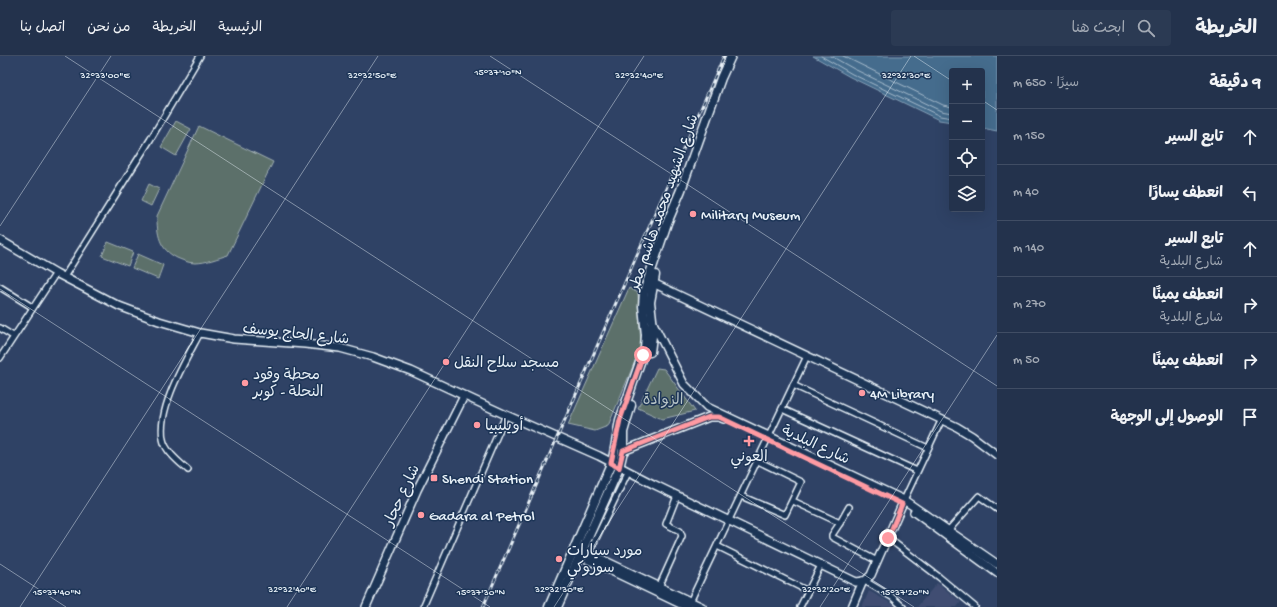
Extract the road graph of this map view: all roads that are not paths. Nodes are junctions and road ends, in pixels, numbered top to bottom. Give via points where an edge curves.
1 (200, 56) edge
2 (733, 56) edge
3 (0, 240) edge
4 (56, 273) junction
5 (64, 278) junction
6 (653, 283) junction
7 (0, 286) edge
8 (32, 307) junction
9 (652, 322) junction
10 (0, 328) edge
11 (200, 333) junction
12 (13, 336) junction
13 (807, 356) junction
14 (0, 358) edge
15 (793, 385) junction
16 (464, 396) junction
17 (782, 409) junction
18 (506, 416) junction
19 (942, 419) junction
20 (768, 438) junction
21 (928, 448) junction
22 (623, 451) junction
23 (997, 455) edge
24 (758, 461) junction
25 (611, 463) junction
26 (619, 468) junction
27 (188, 470) dead end
28 (917, 471) junction
29 (628, 472) junction
30 (677, 496) junction
31 (741, 496) junction
32 (792, 501) junction
33 (903, 502) junction
34 (849, 507) dead end
35 (997, 509) edge
36 (729, 521) junction
37 (840, 523) junction
38 (947, 532) junction
39 (888, 538) junction
40 (717, 546) junction
41 (574, 550) junction
42 (584, 553) junction
43 (877, 561) junction
44 (997, 564) edge
45 (821, 565) junction
46 (997, 573) edge
47 (864, 581) junction
48 (659, 587) junction
49 (808, 591) junction
50 (688, 605) edge
51 (366, 607) edge
52 (423, 607) edge
53 (549, 607) edge
54 (557, 607) edge
55 (702, 607) edge
56 (800, 607) edge
57 (852, 607) edge
58 (903, 607) edge
59 (975, 607) edge

1 - 5 street
2 - 6 main road, شارع الشهيد محمد هاشم مطر
2 - 25 main road, شارع الشهيد محمد هاشم مطر via 720,78 644,292 646,348 620,420
3 - 4 main road, شارع الحاج يوسف
4 - 5 main road, شارع الحاج يوسف
4 - 8 street
5 - 11 main road, شارع الحاج يوسف via 119,306
6 - 9 main road, شارع الشهيد محمد هاشم مطر via 650,302
6 - 13 main road
7 - 8 street
8 - 12 street
9 - 20 main road, شارع البلدية via 677,373 694,396 707,407
9 - 22 main road, شارع الشهيد محمد هاشم مطر via 651,349 623,432
10 - 12 street
11 - 16 main road, شارع الحاج يوسف via 234,339 340,348 411,370
11 - 27 street via 169,397 163,430 165,446
12 - 14 street
13 - 15 street
13 - 19 main road
15 - 17 street
15 - 21 street
16 - 18 main road, شارع الحاج يوسف
16 - 51 main road, شارع حجار via 417,490
17 - 20 street
17 - 28 street
18 - 25 main road, شارع الحاج يوسف via 558,437
18 - 52 street
19 - 21 street
19 - 23 main road via 972,436
20 - 22 main road, شارع البلدية via 719,417 709,417
20 - 24 street
20 - 33 main road, شارع البلدية
21 - 28 street
22 - 26 main road, شارع الشهيد محمد هاشم مطر
24 - 31 street
24 - 32 street via 801,481
25 - 26 main road, شارع الحاج يوسف
25 - 41 main road, شارع الشهيد محمد هاشم مطر
26 - 29 main road, شارع الحاج يوسف
26 - 42 main road, شارع الشهيد محمد هاشم مطر
28 - 33 street
29 - 30 main road, شارع الحاج يوسف
29 - 42 street
30 - 36 main road, شارع الحاج يوسف
30 - 48 street via 666,522 680,531 682,536
31 - 32 street via 784,515
31 - 36 street
32 - 37 street
33 - 38 main road, شارع البلدية
33 - 39 main road
34 - 37 street
35 - 38 street via 979,496
36 - 40 street
36 - 45 main road, شارع الحاج يوسف
37 - 43 street via 832,537
38 - 44 main road, شارع البلدية
38 - 46 main road, شارع البلدية
39 - 43 main road
39 - 59 street
40 - 49 street
40 - 50 street
41 - 42 main road
41 - 53 main road, شارع الشهيد محمد هاشم مطر
42 - 48 main road
42 - 50 main road
42 - 54 main road, شارع الشهيد محمد هاشم مطر
43 - 47 main road via 871,575
45 - 47 main road, شارع الحاج يوسف via 852,581
45 - 49 street
47 - 57 main road
47 - 58 street via 892,597
48 - 50 main road
49 - 56 street
50 - 55 main road

